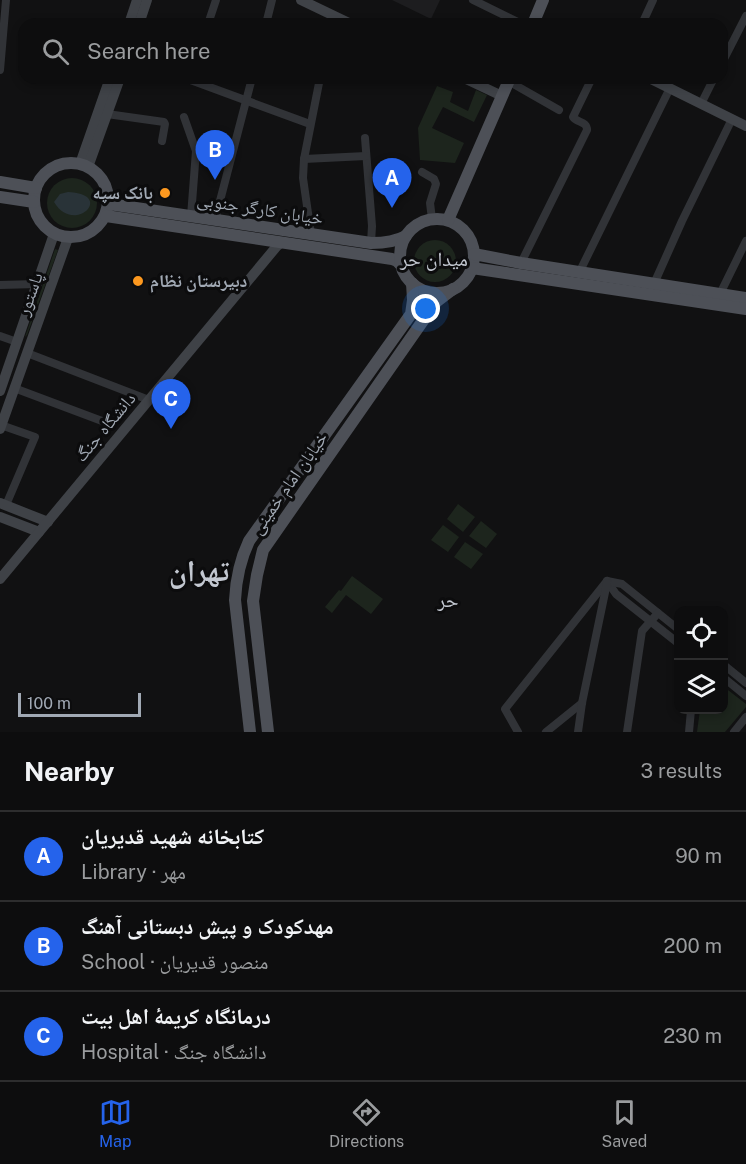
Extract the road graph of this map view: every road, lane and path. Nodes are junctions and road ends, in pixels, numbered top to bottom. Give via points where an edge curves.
1 (6, 0) edge
2 (144, 0) edge
3 (216, 0) edge
4 (272, 0) edge
5 (301, 0) edge
6 (473, 0) edge
7 (543, 0) edge
8 (653, 0) edge
9 (746, 16) edge
10 (133, 18) edge
11 (140, 18) edge
12 (210, 18) edge
13 (268, 18) edge
14 (329, 18) edge
15 (520, 18) edge
16 (535, 18) edge
17 (645, 18) edge
18 (1, 51) edge
19 (728, 51) edge
20 (0, 70) edge
21 (108, 84) edge
22 (118, 84) edge
23 (204, 84) edge
24 (250, 84) edge
25 (319, 84) edge
26 (477, 84) edge
27 (507, 84) edge
28 (516, 84) edge
29 (589, 84) edge
30 (662, 84) edge
31 (711, 84) edge
32 (670, 88) junction
33 (502, 96) junction
34 (246, 100) junction
35 (701, 104) junction
36 (560, 110) dead end
37 (107, 114) junction
38 (184, 117) dead end
39 (732, 119) junction
40 (310, 124) junction
41 (746, 126) edge
42 (365, 138) dead end
43 (162, 141) dead end
44 (366, 156) junction
45 (304, 159) junction
46 (84, 165) junction
47 (422, 172) dead end
48 (0, 182) edge
49 (36, 188) junction
50 (0, 197) edge
51 (34, 202) junction
52 (107, 210) junction
53 (191, 216) junction
54 (432, 219) junction
55 (215, 220) junction
56 (448, 220) junction
57 (54, 234) junction
58 (311, 234) junction
59 (406, 236) junction
60 (68, 238) junction
61 (746, 241) edge
62 (282, 243) junction
63 (371, 243) junction
64 (474, 254) junction
65 (521, 263) junction
66 (402, 266) junction
67 (472, 268) junction
68 (579, 273) junction
69 (412, 283) junction
70 (37, 284) junction
71 (0, 285) edge
72 (453, 289) junction
73 (652, 290) junction
74 (720, 294) junction
75 (746, 298) edge
76 (746, 309) edge
77 (0, 336) edge
78 (17, 342) junction
79 (27, 353) junction
80 (7, 370) junction
81 (20, 374) junction
82 (14, 388) junction
83 (0, 391) edge
84 (149, 400) junction
85 (110, 424) dead end
86 (1, 427) edge
87 (3, 504) edge
88 (0, 517) edge
89 (48, 522) junction
90 (39, 532) junction
91 (0, 579) edge
92 (607, 581) junction
93 (658, 613) junction
94 (651, 622) junction
95 (674, 626) edge
96 (674, 640) edge
97 (728, 669) edge
98 (728, 682) edge
99 (746, 683) edge
100 (746, 696) edge
101 (582, 703) junction
102 (691, 714) edge
103 (746, 717) edge
104 (251, 731) edge
105 (266, 731) edge
106 (518, 732) edge
107 (546, 732) edge
108 (578, 732) edge
109 (627, 732) edge
110 (689, 732) edge
111 (734, 732) edge

1 - 18 street
2 - 10 main road
2 - 11 main road
3 - 12 street
4 - 13 street
5 - 14 main road
6 - 15 street
7 - 16 main road
8 - 17 street
9 - 19 street
18 - 20 street
21 - 46 main road
22 - 37 main road
23 - 34 street
24 - 34 street
25 - 40 street
26 - 33 main road
27 - 33 main road
28 - 36 street
29 - 65 street via 573,117 585,124 587,130
30 - 32 main road
31 - 35 street
32 - 35 main road
32 - 68 street
33 - 56 main road
34 - 40 street
34 - 55 street
35 - 39 main road
37 - 43 street via 165,122
37 - 46 main road
38 - 53 street via 196,151
39 - 41 main road
39 - 73 street
40 - 45 street
42 - 44 street
44 - 45 street
44 - 63 street
45 - 58 street
46 - 49 main road via 68,163 51,169
46 - 52 main road via 104,182
47 - 54 street via 436,184 430,202
48 - 49 main road
49 - 51 main road
50 - 51 main road
51 - 57 main road via 38,218
52 - 53 main road, خیابان کارگر جنوبی
52 - 60 main road via 96,229
52 - 62 main road, خیابان کارگر جنوبی
53 - 55 main road, خیابان کارگر جنوبی
54 - 56 main road
54 - 59 main road via 417,225
55 - 58 main road, خیابان کارگر جنوبی
56 - 64 main road via 467,233
57 - 60 main road
57 - 70 main road, پاستور
58 - 63 main road, خیابان کارگر جنوبی
59 - 63 main road, خیابان کارگر جنوبی
59 - 66 main road via 401,250
60 - 79 main road, پاستور
61 - 74 street
62 - 66 main road, خیابان کارگر جنوبی via 392,259
62 - 84 main road, دانشگاه جنگ
64 - 65 main road
64 - 67 main road
65 - 68 main road
66 - 69 main road
67 - 72 main road
67 - 73 main road
68 - 73 main road
69 - 72 main road via 435,292
69 - 104 main road, خیابان امام خمینی via 411,314 249,541 243,555 235,600
70 - 71 street
70 - 78 main road, پاستور
72 - 105 main road, خیابان امام خمینی via 436,302 263,550 253,601
73 - 74 main road
73 - 76 main road
74 - 75 main road
77 - 78 street
78 - 80 main road, پاستور
79 - 81 main road, پاستور
79 - 84 street via 75,375
80 - 81 main road
80 - 83 main road, پاستور
81 - 82 main road, پاستور
82 - 85 street
82 - 86 main road, پاستور
84 - 89 main road, دانشگاه جنگ
86 - 87 street via 36,437
87 - 89 main road
88 - 90 main road
89 - 90 main road, دانشگاه جنگ
90 - 91 main road, دانشگاه جنگ
92 - 93 street via 622,584
92 - 94 street via 616,594
92 - 101 street
92 - 106 street via 506,709
93 - 94 street
93 - 95 street
94 - 96 street
94 - 109 street via 642,631
97 - 99 street
98 - 100 street
101 - 107 street
101 - 108 street
102 - 110 street
103 - 111 street

